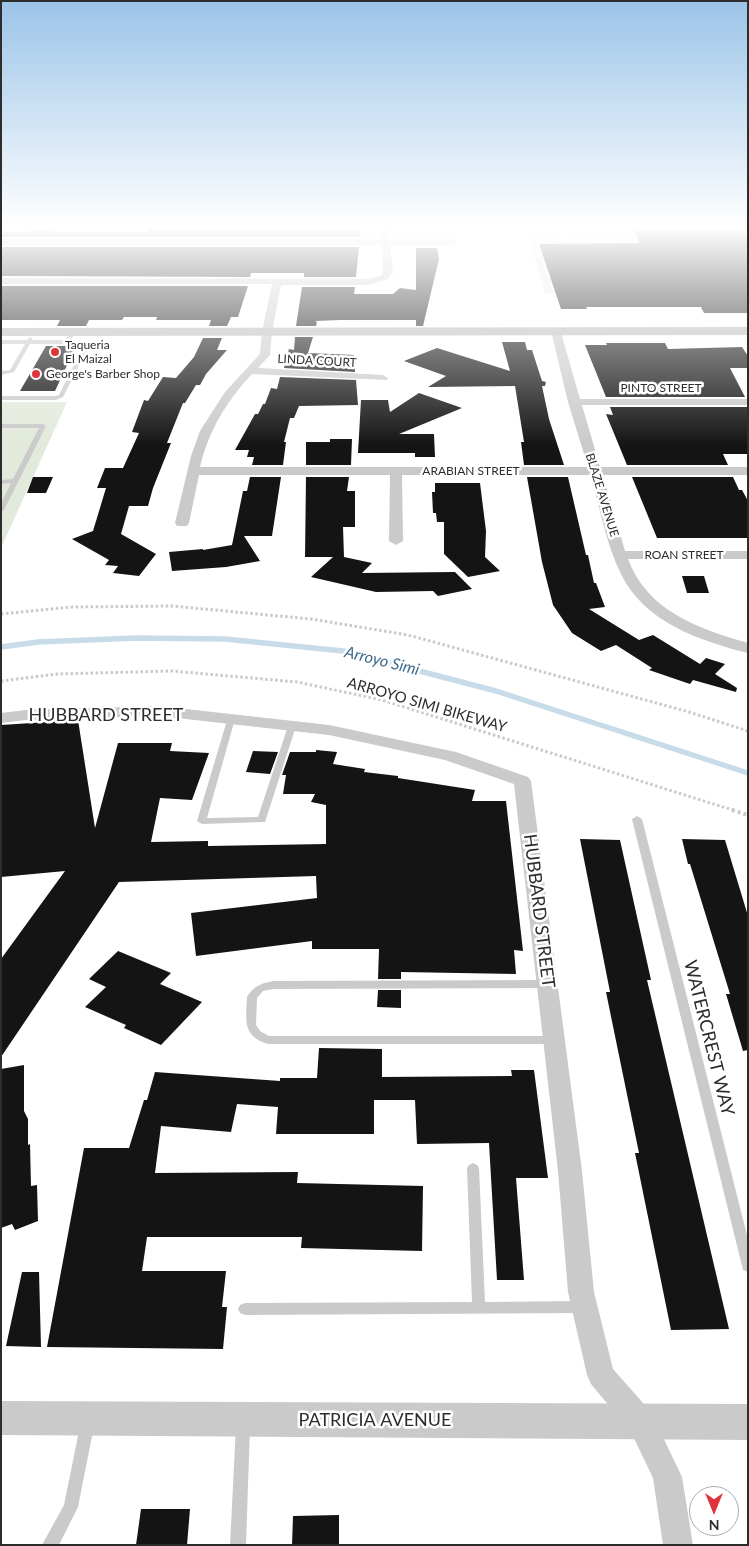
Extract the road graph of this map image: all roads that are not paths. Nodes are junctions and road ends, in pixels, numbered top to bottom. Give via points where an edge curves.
1 (273, 301) edge
2 (556, 331) junction
3 (748, 331) edge
4 (1, 332) edge
5 (267, 332) junction
6 (31, 337) junction
7 (70, 337) junction
8 (1, 342) edge
9 (249, 371) junction
10 (1, 373) edge
11 (383, 378) dead end
12 (1, 398) edge
13 (574, 402) junction
14 (748, 402) edge
15 (1, 426) edge
16 (194, 471) junction
17 (396, 471) junction
18 (595, 471) junction
19 (748, 471) edge
20 (15, 481) junction
21 (1, 482) edge
22 (1, 510) edge
23 (182, 523) dead end
24 (396, 542) dead end
25 (621, 555) junction
26 (748, 555) edge
27 (748, 648) edge
28 (1, 718) edge
29 (231, 719) junction
30 (292, 726) junction
31 (637, 818) dead end
32 (548, 984) junction
33 (555, 1040) junction
34 (473, 1168) dead end
35 (748, 1266) edge
36 (585, 1307) junction
37 (479, 1308) junction
38 (245, 1309) dead end
39 (1, 1418) edge
40 (88, 1418) junction
41 (244, 1419) junction
42 (641, 1422) junction
43 (748, 1422) edge
44 (50, 1545) edge
45 (238, 1545) edge
46 (678, 1545) edge

1 - 5 street
2 - 3 main road
2 - 5 main road
2 - 13 street, BLAZE AVENUE
4 - 6 main road
5 - 7 main road
5 - 9 street via 265,355
6 - 7 main road
6 - 8 lane
6 - 10 lane via 12,371
7 - 12 lane via 87,344 61,396
9 - 11 street, LINDA COURT
9 - 16 street via 211,420
13 - 14 street, PINTO STREET
13 - 18 street, BLAZE AVENUE
15 - 20 lane via 43,426
16 - 17 street, ARABIAN STREET
16 - 23 street
17 - 18 street, ARABIAN STREET
17 - 24 street
18 - 19 street, ARABIAN STREET
18 - 25 street, BLAZE AVENUE
20 - 21 lane
20 - 22 lane
25 - 26 street, ROAN STREET
25 - 27 street, BLAZE AVENUE via 631,581 641,594 671,617 693,629
28 - 29 street, HUBBARD STREET via 159,711
29 - 30 street, HUBBARD STREET
29 - 30 lane via 202,821 262,820
30 - 32 street, HUBBARD STREET via 329,730 450,756 522,781
31 - 35 lane, WATERCREST WAY
32 - 33 street, HUBBARD STREET
32 - 33 lane via 274,985 260,988 252,997 250,1025 256,1034 268,1040
33 - 36 street, HUBBARD STREET
34 - 37 lane
36 - 37 lane
36 - 42 street, HUBBARD STREET via 600,1375
37 - 38 lane
39 - 40 street, PATRICIA AVENUE
40 - 41 street, PATRICIA AVENUE
40 - 44 lane via 71,1507
41 - 42 street, PATRICIA AVENUE
41 - 45 lane
42 - 43 street, PATRICIA AVENUE
42 - 46 street, HUBBARD STREET via 667,1477

